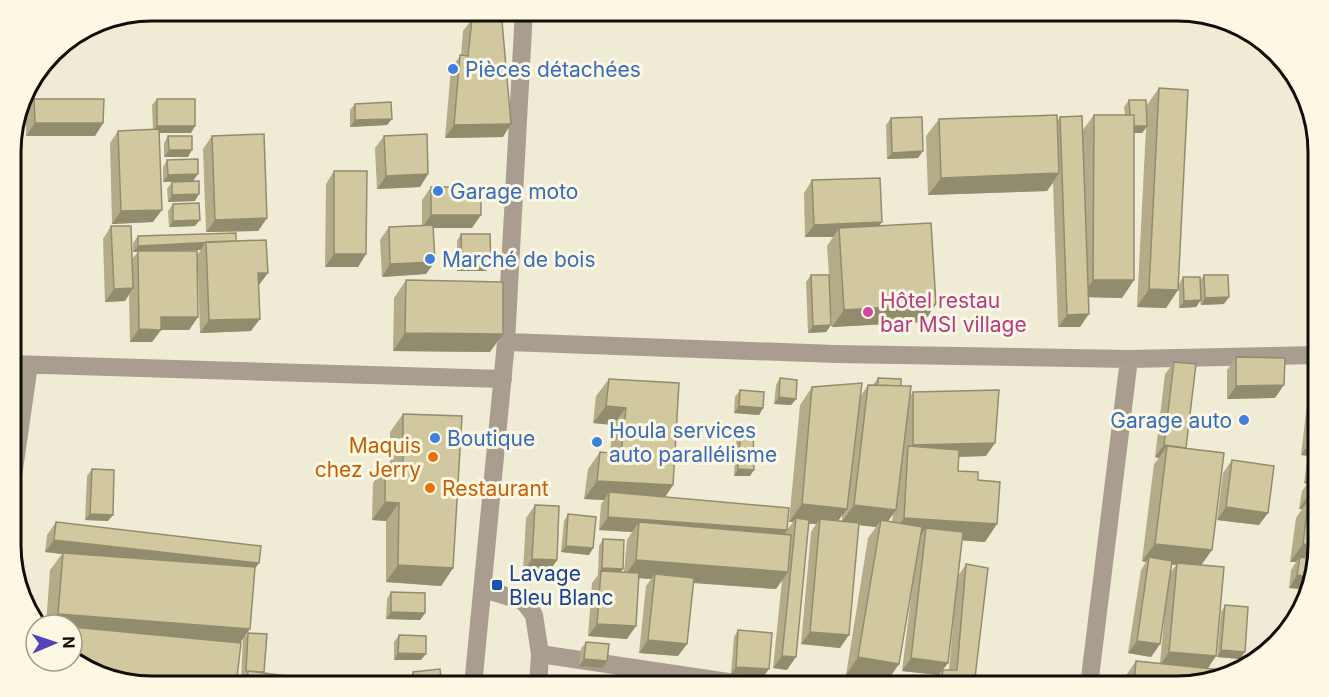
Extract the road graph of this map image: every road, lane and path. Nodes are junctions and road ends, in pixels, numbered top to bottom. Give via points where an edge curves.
1 (523, 21) edge
2 (506, 342) junction
3 (1308, 356) edge
4 (1129, 359) junction
5 (21, 364) edge
6 (503, 379) junction
7 (483, 589) junction
8 (540, 654) junction
9 (474, 676) edge
10 (539, 676) edge
11 (688, 676) edge
12 (1090, 676) edge

1 - 2 street
2 - 4 street
2 - 6 street
3 - 4 street
4 - 12 street
5 - 6 street
6 - 7 street
7 - 8 street via 523,600 534,615
7 - 9 street
8 - 10 street
8 - 11 street

